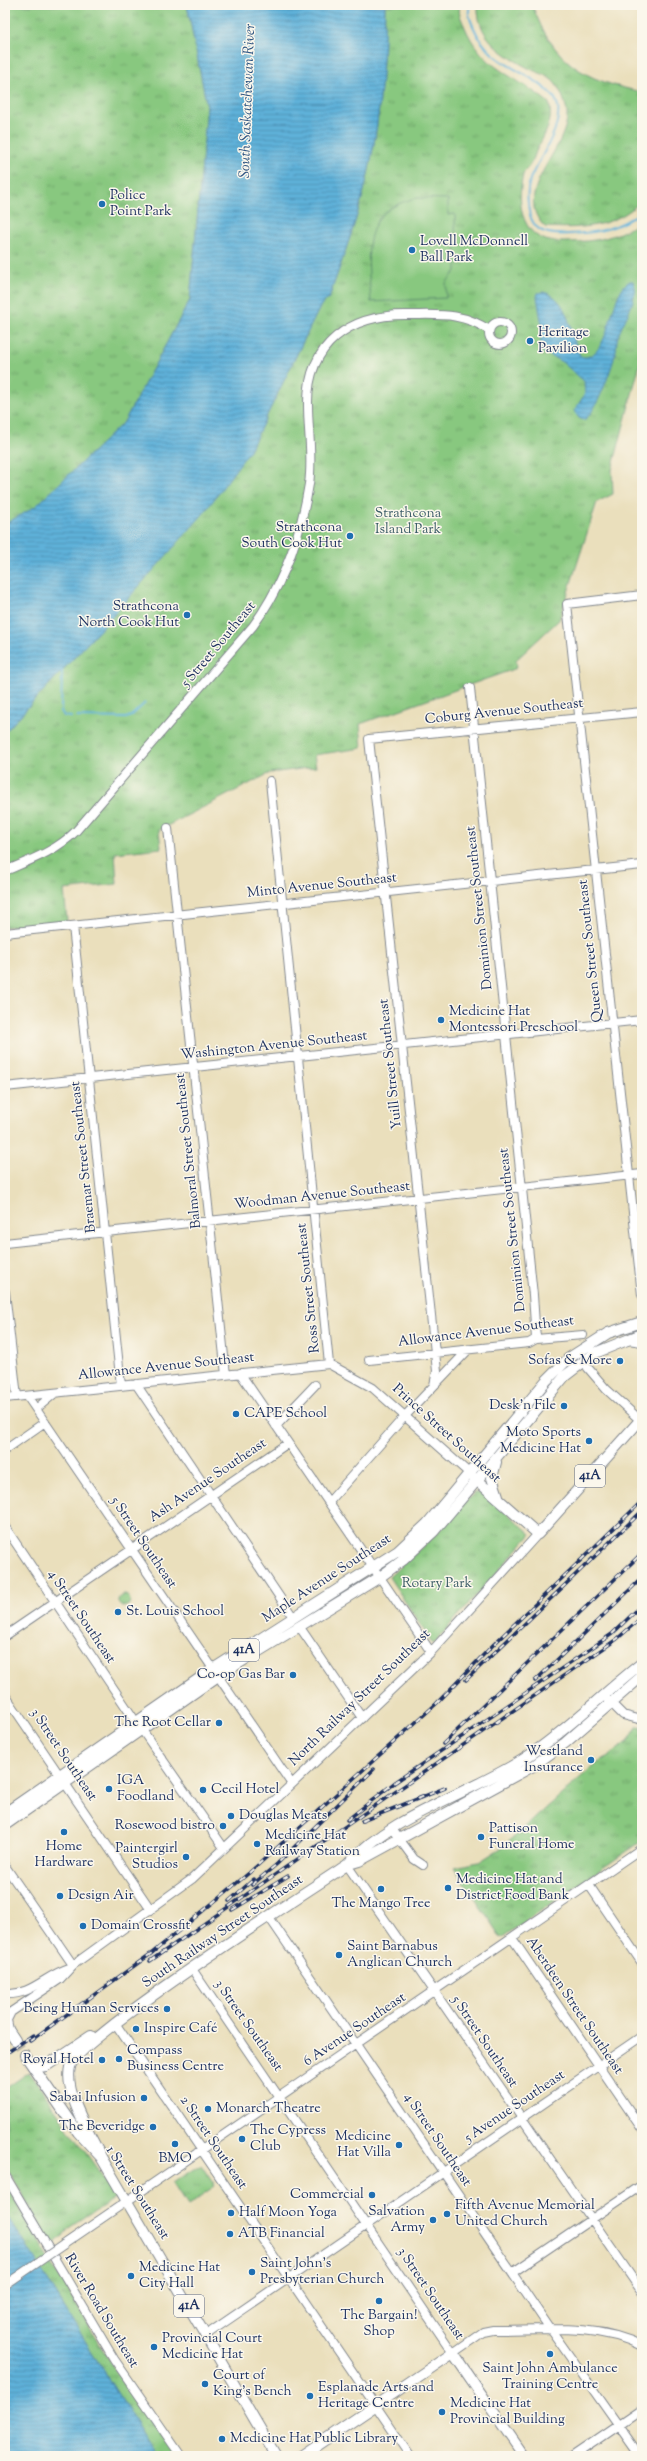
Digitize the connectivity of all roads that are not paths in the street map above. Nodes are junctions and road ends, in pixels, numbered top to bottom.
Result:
1 (489, 330) dead end
2 (642, 594) edge
3 (470, 688) dead end
4 (642, 712) edge
5 (580, 718) junction
6 (474, 729) junction
7 (369, 739) joint
8 (270, 780) dead end
9 (168, 828) dead end
10 (642, 865) edge
11 (596, 870) junction
12 (5, 871) edge
13 (490, 881) junction
14 (386, 892) junction
15 (282, 903) junction
16 (177, 915) junction
17 (73, 926) junction
18 (5, 933) edge
19 (642, 1020) edge
20 (612, 1023) junction
21 (506, 1034) junction
22 (402, 1045) junction
23 (298, 1056) junction
24 (193, 1068) junction
25 (89, 1078) junction
26 (5, 1087) edge
27 (642, 1174) edge
28 (628, 1176) junction
29 (522, 1187) junction
30 (419, 1198) junction
31 (314, 1210) junction
32 (210, 1221) junction
33 (105, 1232) junction
34 (5, 1243) edge
35 (5, 1292) edge
36 (642, 1295) edge
37 (642, 1322) edge
38 (642, 1334) edge
39 (583, 1335) dead end
40 (536, 1340) junction
41 (621, 1341) junction
42 (642, 1342) edge
43 (470, 1349) junction
44 (434, 1354) junction
45 (369, 1360) dead end
46 (329, 1364) junction
47 (588, 1368) dead end
48 (240, 1373) junction
49 (226, 1375) junction
50 (136, 1384) junction
51 (315, 1385) dead end
52 (434, 1385) junction
53 (121, 1386) junction
54 (55, 1393) junction
55 (27, 1396) junction
56 (17, 1397) junction
57 (5, 1398) edge
58 (36, 1409) junction
59 (404, 1417) junction
60 (641, 1419) edge
61 (45, 1422) junction
62 (276, 1426) junction
63 (288, 1443) junction
64 (5, 1450) edge
65 (503, 1450) junction
66 (469, 1473) junction
67 (478, 1481) junction
68 (211, 1495) junction
69 (501, 1501) junction
70 (329, 1502) junction
71 (5, 1527) edge
72 (538, 1534) junction
73 (132, 1549) junction
74 (374, 1568) junction
75 (380, 1577) junction
76 (55, 1602) junction
77 (293, 1616) junction
78 (299, 1626) junction
79 (5, 1636) edge
80 (431, 1652) junction
81 (642, 1663) edge
82 (216, 1673) junction
83 (642, 1676) edge
84 (5, 1695) edge
85 (607, 1699) junction
86 (362, 1718) junction
87 (642, 1720) edge
88 (139, 1726) junction
89 (62, 1779) junction
90 (291, 1783) junction
91 (7, 1810) edge
92 (5, 1825) edge
93 (392, 1829) junction
94 (398, 1838) junction
95 (224, 1848) junction
96 (642, 1848) edge
97 (347, 1864) junction
98 (423, 1865) dead end
99 (5, 1866) edge
100 (589, 1885) junction
101 (151, 1910) junction
102 (269, 1917) junction
103 (512, 1938) junction
104 (642, 1963) edge
105 (71, 1967) junction
106 (192, 1969) junction
107 (434, 1992) junction
108 (5, 1994) edge
109 (115, 2023) junction
110 (7, 2028) edge
111 (642, 2036) edge
112 (15, 2040) tunnel mouth
113 (356, 2045) junction
114 (28, 2059) joint
115 (598, 2066) junction
116 (280, 2096) junction
117 (521, 2119) junction
118 (642, 2129) edge
119 (202, 2149) junction
120 (101, 2158) junction
121 (443, 2172) junction
122 (5, 2175) edge
123 (642, 2185) edge
124 (128, 2201) junction
125 (590, 2220) junction
126 (366, 2225) junction
127 (512, 2273) junction
128 (288, 2279) junction
129 (5, 2285) edge
130 (642, 2292) edge
131 (551, 2330) junction
132 (206, 2335) junction
133 (642, 2346) edge
134 (453, 2353) junction
135 (376, 2406) junction
136 (642, 2408) edge
137 (619, 2424) junction
138 (181, 2456) edge
139 (276, 2456) edge
140 (301, 2456) edge
141 (410, 2456) edge
142 (524, 2456) edge
143 (573, 2456) edge
144 (640, 2456) edge

1 - 12 street, 5 Street Southeast
2 - 5 street, Queen Street Southeast
3 - 6 street, Dominion Street Southeast
4 - 5 street, Coburg Avenue Southeast
5 - 6 street, Coburg Avenue Southeast
5 - 11 street, Queen Street Southeast
6 - 7 street, Coburg Avenue Southeast
6 - 13 street, Dominion Street Southeast
7 - 14 street, Yuill Street Southeast
8 - 15 street, Ross Street Southeast
9 - 16 street, Balmoral Street Southeast
10 - 11 street, Minto Avenue Southeast
11 - 13 street, Minto Avenue Southeast
11 - 20 street, Queen Street Southeast
13 - 14 street, Minto Avenue Southeast
13 - 21 street, Dominion Street Southeast
14 - 15 street, Minto Avenue Southeast
14 - 22 street, Yuill Street Southeast
15 - 16 street, Minto Avenue Southeast
15 - 23 street, Ross Street Southeast
16 - 17 street, Minto Avenue Southeast
16 - 24 street, Balmoral Street Southeast
17 - 18 street, Minto Avenue Southeast
17 - 25 street, Braemar Street Southeast
19 - 20 street, Washington Avenue Southeast
20 - 21 street, Washington Avenue Southeast
20 - 28 street, Queen Street Southeast
21 - 22 street, Washington Avenue Southeast
21 - 29 street, Dominion Street Southeast
22 - 23 street, Washington Avenue Southeast
22 - 30 street, Yuill Street Southeast
23 - 24 street, Washington Avenue Southeast
23 - 31 street, Ross Street Southeast
24 - 25 street, Washington Avenue Southeast
24 - 32 street, Balmoral Street Southeast
25 - 26 street, Washington Avenue Southeast
25 - 33 street, Braemar Street Southeast
27 - 28 street, Woodman Avenue Southeast
28 - 29 street, Woodman Avenue Southeast
28 - 36 street, Queen Street Southeast
29 - 30 street, Woodman Avenue Southeast
29 - 40 street, Dominion Street Southeast
30 - 31 street, Woodman Avenue Southeast
30 - 44 street, Yuill Street Southeast
31 - 32 street, Woodman Avenue Southeast
31 - 46 street, Ross Street Southeast
32 - 33 street, Woodman Avenue Southeast
32 - 49 street, Balmoral Street Southeast
33 - 34 street, Woodman Avenue Southeast
33 - 53 street, Braemar Street Southeast
35 - 56 street
37 - 66 main road, Maple Avenue Southeast
38 - 41 main road
39 - 40 street, Allowance Avenue Southeast
40 - 43 street, Allowance Avenue Southeast
41 - 42 street
41 - 65 main road, Maple Avenue Southeast
43 - 44 street, Allowance Avenue Southeast
43 - 52 street
44 - 45 street, Allowance Avenue Southeast
44 - 52 street, Yuill Street Southeast
46 - 48 street, Allowance Avenue Southeast
46 - 59 street, Prince Street Southeast
47 - 60 street
48 - 49 street, Allowance Avenue Southeast
48 - 62 street
49 - 50 street, Allowance Avenue Southeast
50 - 53 street, Allowance Avenue Southeast
50 - 68 street
51 - 62 street, Ash Avenue Southeast
52 - 59 street
53 - 54 street, Allowance Avenue Southeast
54 - 55 street, Allowance Avenue Southeast
54 - 58 street
55 - 56 street, Allowance Avenue Southeast
55 - 58 street, 5 Street Southeast
56 - 57 street, Allowance Avenue Southeast
58 - 61 street, 5 Street Southeast
59 - 66 street, Prince Street Southeast
59 - 70 street
60 - 72 main road, North Railway Street Southeast / 41A
61 - 64 street
61 - 73 street, 5 Street Southeast
62 - 63 street
63 - 68 street, Ash Avenue Southeast
63 - 70 street
65 - 67 main road, Maple Avenue Southeast
65 - 69 main road
66 - 67 main road, Prince Street Southeast
66 - 74 main road, Maple Avenue Southeast / 41A
67 - 69 main road, Prince Street Southeast
67 - 75 main road, Maple Avenue Southeast / 41A
68 - 73 street, Ash Avenue Southeast
68 - 77 street
69 - 72 main road, Prince Street Southeast
70 - 74 street
71 - 76 street, 4 Street Southeast
72 - 80 street, North Railway Street Southeast
73 - 76 street, Ash Avenue Southeast
73 - 82 street, 5 Street Southeast
74 - 75 street
74 - 77 main road, Maple Avenue Southeast / 41A
75 - 78 main road, Maple Avenue Southeast / 41A
75 - 80 street
76 - 79 street, Ash Avenue Southeast
76 - 88 street, 4 Street Southeast
77 - 82 main road, Maple Avenue Southeast / 41A
78 - 82 main road, Maple Avenue Southeast / 41A
78 - 86 street
80 - 86 street, North Railway Street Southeast
81 - 85 main road, South Railway Street Southeast
82 - 88 main road, Maple Avenue Southeast / 41A
82 - 90 street, 5 Street Southeast
83 - 85 main road, South Railway Street Southeast
84 - 89 street, 3 Street Southeast
85 - 87 street
85 - 93 main road, South Railway Street Southeast
85 - 94 main road, South Railway Street Southeast
86 - 90 street, North Railway Street Southeast
88 - 89 main road, Maple Avenue Southeast / 41A
88 - 95 street, 4 Street Southeast
89 - 91 main road, Maple Avenue Southeast / 41A
89 - 92 main road, Maple Avenue Southeast / 41A
89 - 101 street, 3 Street Southeast
90 - 95 street, North Railway Street Southeast
93 - 94 street
93 - 97 main road, South Railway Street Southeast
94 - 97 main road, South Railway Street Southeast
94 - 98 street
95 - 101 street, North Railway Street Southeast
96 - 100 street, 6 Avenue Southeast
97 - 102 main road, South Railway Street Southeast
97 - 107 street, 5 Street Southeast
99 - 105 street
100 - 103 street, 6 Avenue Southeast
100 - 104 street
101 - 105 street, North Railway Street Southeast
102 - 106 main road, South Railway Street Southeast
102 - 113 street, 4 Street Southeast
103 - 107 street, 6 Avenue Southeast
103 - 115 street, Aberdeen Street Southeast
105 - 108 street, North Railway Street Southeast
105 - 110 street, North Railway Street Southeast
106 - 109 main road, South Railway Street Southeast
106 - 116 street, 3 Street Southeast
107 - 113 street, 6 Avenue Southeast
107 - 117 street, 5 Street Southeast
109 - 114 main road, South Railway Street Southeast
109 - 119 street, 2 Street Southeast
109 - 120 main road, South Railway Street Southeast
110 - 112 main road
111 - 115 street, 5 Avenue Southeast
113 - 116 street, 6 Avenue Southeast
113 - 121 street, 4 Street Southeast
114 - 120 main road, 1 Street Southeast / 41A
115 - 117 street, 5 Avenue Southeast
115 - 118 street, Aberdeen Street Southeast
116 - 119 street, 6 Avenue Southeast
116 - 126 street, 3 Street Southeast
117 - 121 street, 5 Avenue Southeast
117 - 125 street, 5 Street Southeast
119 - 124 street, 6 Avenue Southeast
119 - 128 street, 2 Street Southeast
120 - 124 main road, 1 Street Southeast / 41A
121 - 126 street, 5 Avenue Southeast
121 - 127 street, 4 Street Southeast
122 - 138 street, River Road Southeast
123 - 125 street
124 - 129 street, 6 Avenue Southeast, bridge
124 - 132 main road, 1 Street Southeast / 41A
125 - 127 street
125 - 130 street, 5 Street Southeast
126 - 128 street, 5 Avenue Southeast
126 - 134 street, 3 Street Southeast
127 - 131 street, 4 Street Southeast
128 - 132 street, 5 Avenue Southeast
128 - 135 street, 2 Street Southeast
131 - 133 street
131 - 134 street
131 - 137 street, 4 Street Southeast
132 - 139 main road, 1 Street Southeast / 41A
134 - 135 main road
134 - 142 main road, 3 Street Southeast
135 - 140 main road
135 - 141 street, 2 Street Southeast
136 - 137 street
137 - 143 street
137 - 144 street, 4 Street Southeast

